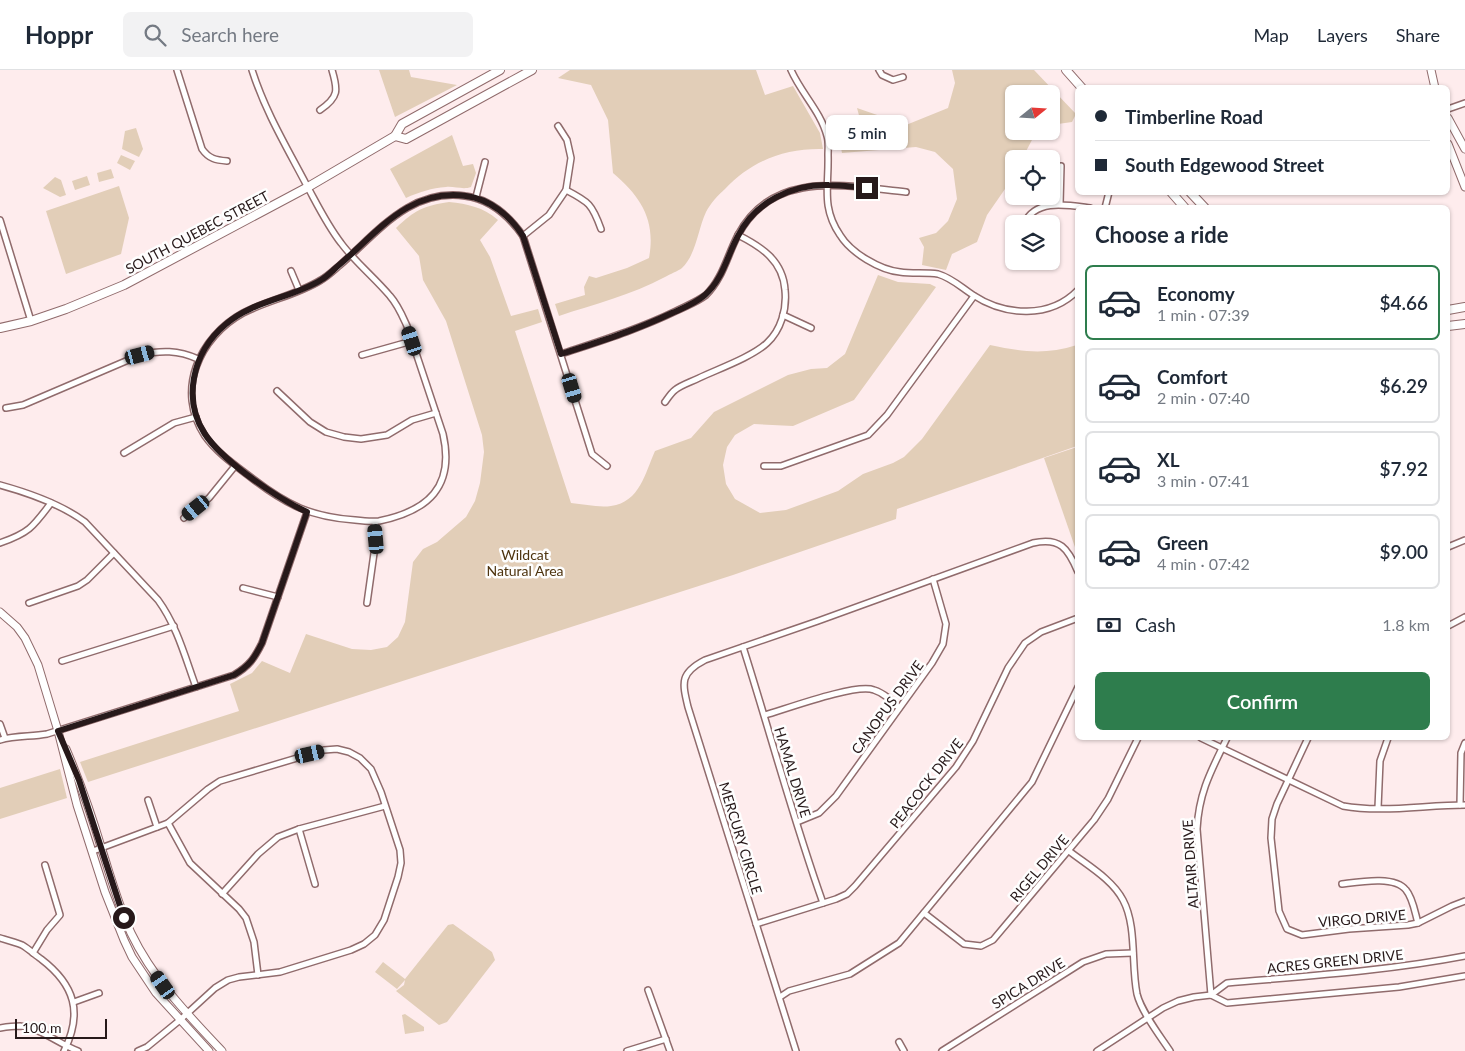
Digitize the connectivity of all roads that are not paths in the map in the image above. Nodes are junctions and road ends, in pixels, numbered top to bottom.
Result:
1 (177, 70) edge
2 (252, 70) edge
3 (332, 70) edge
4 (500, 70) edge
5 (532, 70) edge
6 (791, 70) edge
7 (879, 70) edge
8 (1066, 70) edge
9 (1431, 70) edge
10 (903, 77) dead end
11 (1079, 85) edge
12 (1434, 85) edge
13 (1465, 103) edge
14 (1450, 107) edge
15 (320, 110) dead end
16 (1450, 122) edge
17 (558, 126) dead end
18 (396, 136) junction
19 (1450, 149) edge
20 (1465, 149) edge
21 (227, 161) dead end
22 (485, 162) dead end
23 (1061, 166) dead end
24 (827, 184) junction
25 (308, 187) junction
26 (1465, 187) edge
27 (566, 190) junction
28 (906, 192) dead end
29 (1174, 195) edge
30 (1193, 195) edge
31 (476, 197) junction
32 (1060, 204) joint
33 (1053, 205) edge
34 (1182, 205) edge
35 (1202, 205) edge
36 (1075, 206) edge
37 (1029, 215) edge
38 (0, 220) edge
39 (601, 228) dead end
40 (738, 235) junction
41 (523, 236) junction
42 (350, 256) junction
43 (291, 271) dead end
44 (299, 290) junction
45 (1075, 292) edge
46 (974, 296) junction
47 (1465, 307) edge
48 (1450, 310) edge
49 (783, 314) junction
50 (31, 321) junction
51 (1465, 324) edge
52 (1450, 326) edge
53 (0, 328) edge
54 (811, 328) dead end
55 (412, 341) junction
56 (561, 354) junction
57 (362, 355) dead end
58 (198, 359) junction
59 (277, 391) dead end
60 (665, 402) dead end
61 (6, 408) dead end
62 (436, 413) junction
63 (196, 417) junction
64 (124, 453) dead end
65 (235, 466) junction
66 (607, 466) dead end
67 (764, 466) dead end
68 (0, 485) edge
69 (51, 503) junction
70 (307, 512) junction
71 (184, 518) dead end
72 (375, 522) junction
73 (1465, 540) edge
74 (0, 543) edge
75 (1450, 546) edge
76 (114, 553) junction
77 (1075, 566) edge
78 (933, 579) junction
79 (243, 588) dead end
80 (278, 597) junction
81 (29, 603) dead end
82 (366, 604) dead end
83 (0, 612) edge
84 (1465, 617) edge
85 (1075, 619) edge
86 (1450, 625) edge
87 (174, 626) junction
88 (742, 647) junction
89 (62, 661) dead end
90 (196, 687) junction
91 (1075, 693) edge
92 (899, 708) junction
93 (765, 715) junction
94 (0, 724) edge
95 (58, 731) junction
96 (2, 739) edge
97 (1137, 740) edge
98 (1205, 740) edge
99 (1226, 740) edge
100 (1307, 740) edge
101 (1387, 740) edge
102 (1465, 743) edge
103 (1222, 748) junction
104 (1288, 780) junction
105 (148, 800) dead end
106 (1463, 804) edge
107 (385, 806) junction
108 (1378, 808) junction
109 (797, 822) junction
110 (168, 823) junction
111 (157, 827) junction
112 (300, 829) junction
113 (102, 848) junction
114 (93, 851) junction
115 (1069, 851) junction
116 (45, 865) dead end
117 (315, 884) dead end
118 (1342, 884) dead end
119 (222, 894) junction
120 (1465, 901) edge
121 (823, 903) junction
122 (924, 913) junction
123 (1418, 923) junction
124 (756, 924) junction
125 (0, 938) edge
126 (33, 953) junction
127 (1133, 953) junction
128 (1465, 956) edge
129 (258, 975) junction
130 (1465, 976) edge
131 (648, 990) dead end
132 (99, 993) dead end
133 (1211, 995) junction
134 (780, 997) junction
135 (74, 1002) junction
136 (186, 1014) junction
137 (1149, 1018) junction
138 (180, 1020) junction
139 (0, 1028) edge
140 (666, 1039) junction
141 (899, 1042) dead end
142 (65, 1049) edge
143 (78, 1051) edge
144 (138, 1051) edge
145 (210, 1051) edge
146 (222, 1051) edge
147 (627, 1051) edge
148 (670, 1051) edge
149 (796, 1051) edge
150 (904, 1051) edge
151 (942, 1051) edge
152 (1097, 1051) edge
153 (1170, 1051) edge

1 - 21 street
2 - 25 street
3 - 15 street
4 - 18 main road, SOUTH QUEBEC STREET
5 - 18 main road, SOUTH QUEBEC STREET
6 - 24 street
7 - 10 street
8 - 11 main road
9 - 12 street
13 - 14 street
16 - 20 street
17 - 27 street
18 - 25 main road, SOUTH QUEBEC STREET
19 - 26 street
22 - 31 street
23 - 32 street
24 - 28 street
24 - 40 street
24 - 46 street
25 - 42 street
25 - 50 main road, SOUTH QUEBEC STREET
27 - 39 street
27 - 41 street
29 - 34 main road
30 - 35 main road
31 - 41 street
31 - 42 street
32 - 36 street
33 - 37 street
38 - 50 street
40 - 49 street
40 - 56 street
41 - 56 street
42 - 44 street
42 - 55 street
43 - 44 street
44 - 58 street
45 - 46 street
46 - 67 street
47 - 48 main road
49 - 54 street
49 - 60 street
50 - 53 main road, SOUTH QUEBEC STREET
51 - 52 main road
55 - 57 street
55 - 62 street
56 - 66 street
58 - 61 street
58 - 63 street
59 - 62 street
62 - 72 street
63 - 64 street
63 - 65 street
65 - 70 street
65 - 71 street
68 - 69 street
69 - 74 street
69 - 76 street
70 - 72 street
70 - 80 street
72 - 82 street
73 - 75 street
76 - 81 street
76 - 87 street
77 - 78 street, MERCURY CIRCLE
78 - 88 street, MERCURY CIRCLE
78 - 92 street, CANOPUS DRIVE
79 - 80 street
80 - 90 street
83 - 95 street
84 - 86 street
85 - 121 street, PEACOCK DRIVE
87 - 89 street
87 - 90 street
88 - 93 street, HAMAL DRIVE
88 - 124 street, MERCURY CIRCLE
90 - 95 street
91 - 122 street
92 - 93 street
92 - 109 street, CANOPUS DRIVE
93 - 109 street, HAMAL DRIVE
94 - 96 street
95 - 96 street
95 - 113 street
95 - 114 street
97 - 115 street, RIGEL DRIVE
98 - 103 street
99 - 103 street, ALTAIR DRIVE
100 - 104 street
101 - 108 street
102 - 106 street
103 - 104 street
103 - 133 street, ALTAIR DRIVE
104 - 108 street
104 - 123 street, VIRGO DRIVE
105 - 111 street
106 - 108 street
107 - 110 street
107 - 112 street
107 - 129 street
109 - 121 street, HAMAL DRIVE
110 - 111 street
110 - 119 street
111 - 113 street
112 - 117 street
112 - 119 street
113 - 114 street
113 - 136 street
114 - 138 street
115 - 122 street, RIGEL DRIVE
115 - 127 street
116 - 126 street
118 - 123 street
119 - 129 street
120 - 123 street, VIRGO DRIVE
121 - 124 street, PEACOCK DRIVE
122 - 134 street
124 - 134 street, MERCURY CIRCLE
125 - 126 street
126 - 135 street
127 - 137 street
127 - 151 street, SPICA DRIVE
128 - 133 street, ACRES GREEN DRIVE
129 - 136 street
130 - 133 street, ACRES GREEN DRIVE
131 - 140 street
132 - 135 street
133 - 137 street, ACRES GREEN DRIVE
134 - 149 street, MERCURY CIRCLE
135 - 142 street
136 - 138 street
136 - 146 street
137 - 152 street, ACRES GREEN DRIVE
137 - 153 street
138 - 144 street
138 - 145 street
139 - 142 street
140 - 147 street
140 - 148 street
141 - 150 street
142 - 143 street

